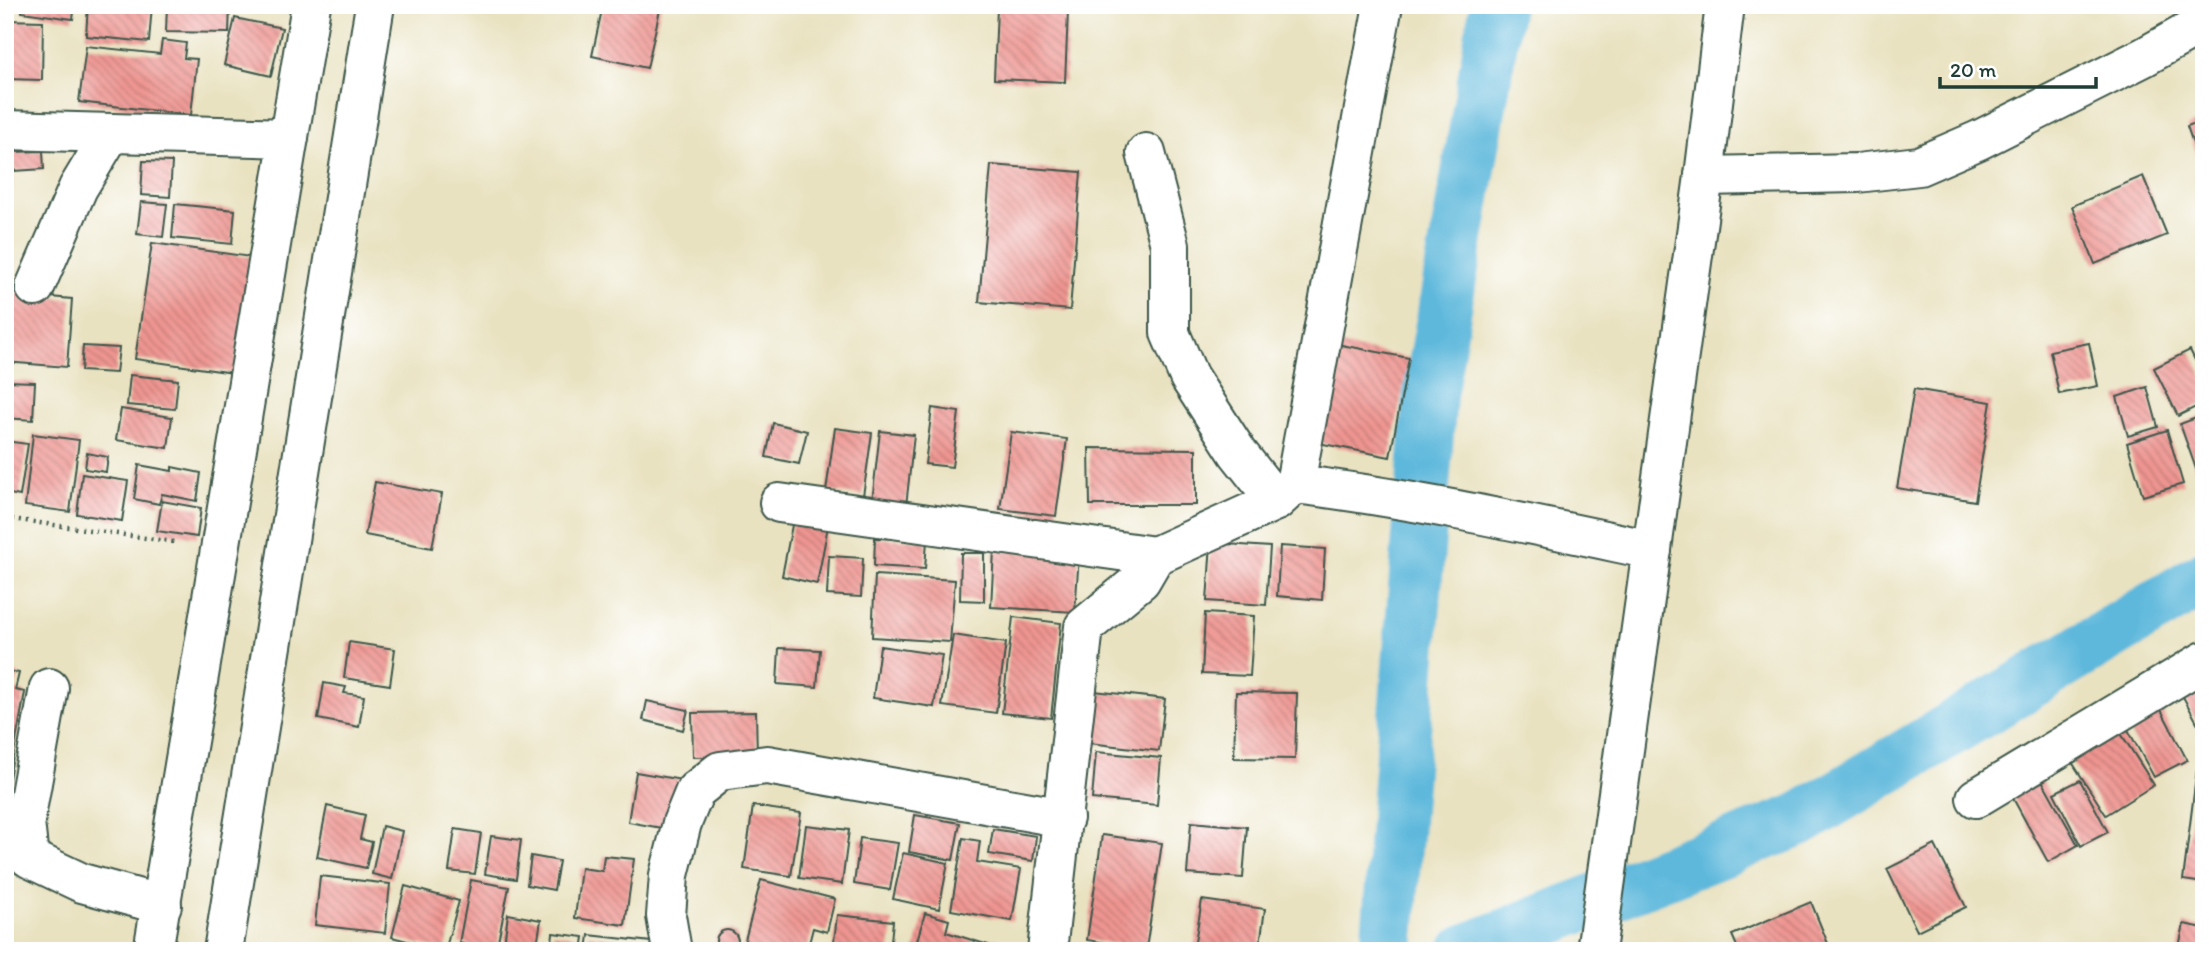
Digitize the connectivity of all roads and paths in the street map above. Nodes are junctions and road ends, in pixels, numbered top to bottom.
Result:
1 (311, 5) edge
2 (375, 5) edge
3 (1383, 5) edge
4 (1725, 5) edge
5 (2204, 23) edge
6 (5, 130) edge
7 (111, 133) junction
8 (289, 138) junction
9 (1146, 153) dead end
10 (1704, 176) junction
11 (35, 287) dead end
12 (1285, 492) junction
13 (779, 503) dead end
14 (5, 518) edge
15 (220, 548) junction
16 (1652, 550) junction
17 (1155, 556) junction
18 (2204, 661) edge
19 (49, 688) dead end
20 (1976, 798) dead end
21 (1064, 818) junction
22 (162, 905) junction
23 (153, 951) edge
24 (223, 951) edge
25 (672, 951) edge
26 (1047, 951) edge
27 (1597, 951) edge

1 - 8 street
2 - 24 street
3 - 12 street
4 - 10 street
5 - 10 street
6 - 7 street
7 - 8 street
7 - 11 street
8 - 15 street
9 - 12 street
10 - 16 street
12 - 16 street
12 - 17 street
13 - 17 street
14 - 15 path
15 - 22 street
16 - 27 street
17 - 21 street
18 - 20 street
19 - 22 street
21 - 25 street
21 - 26 street
22 - 23 street

